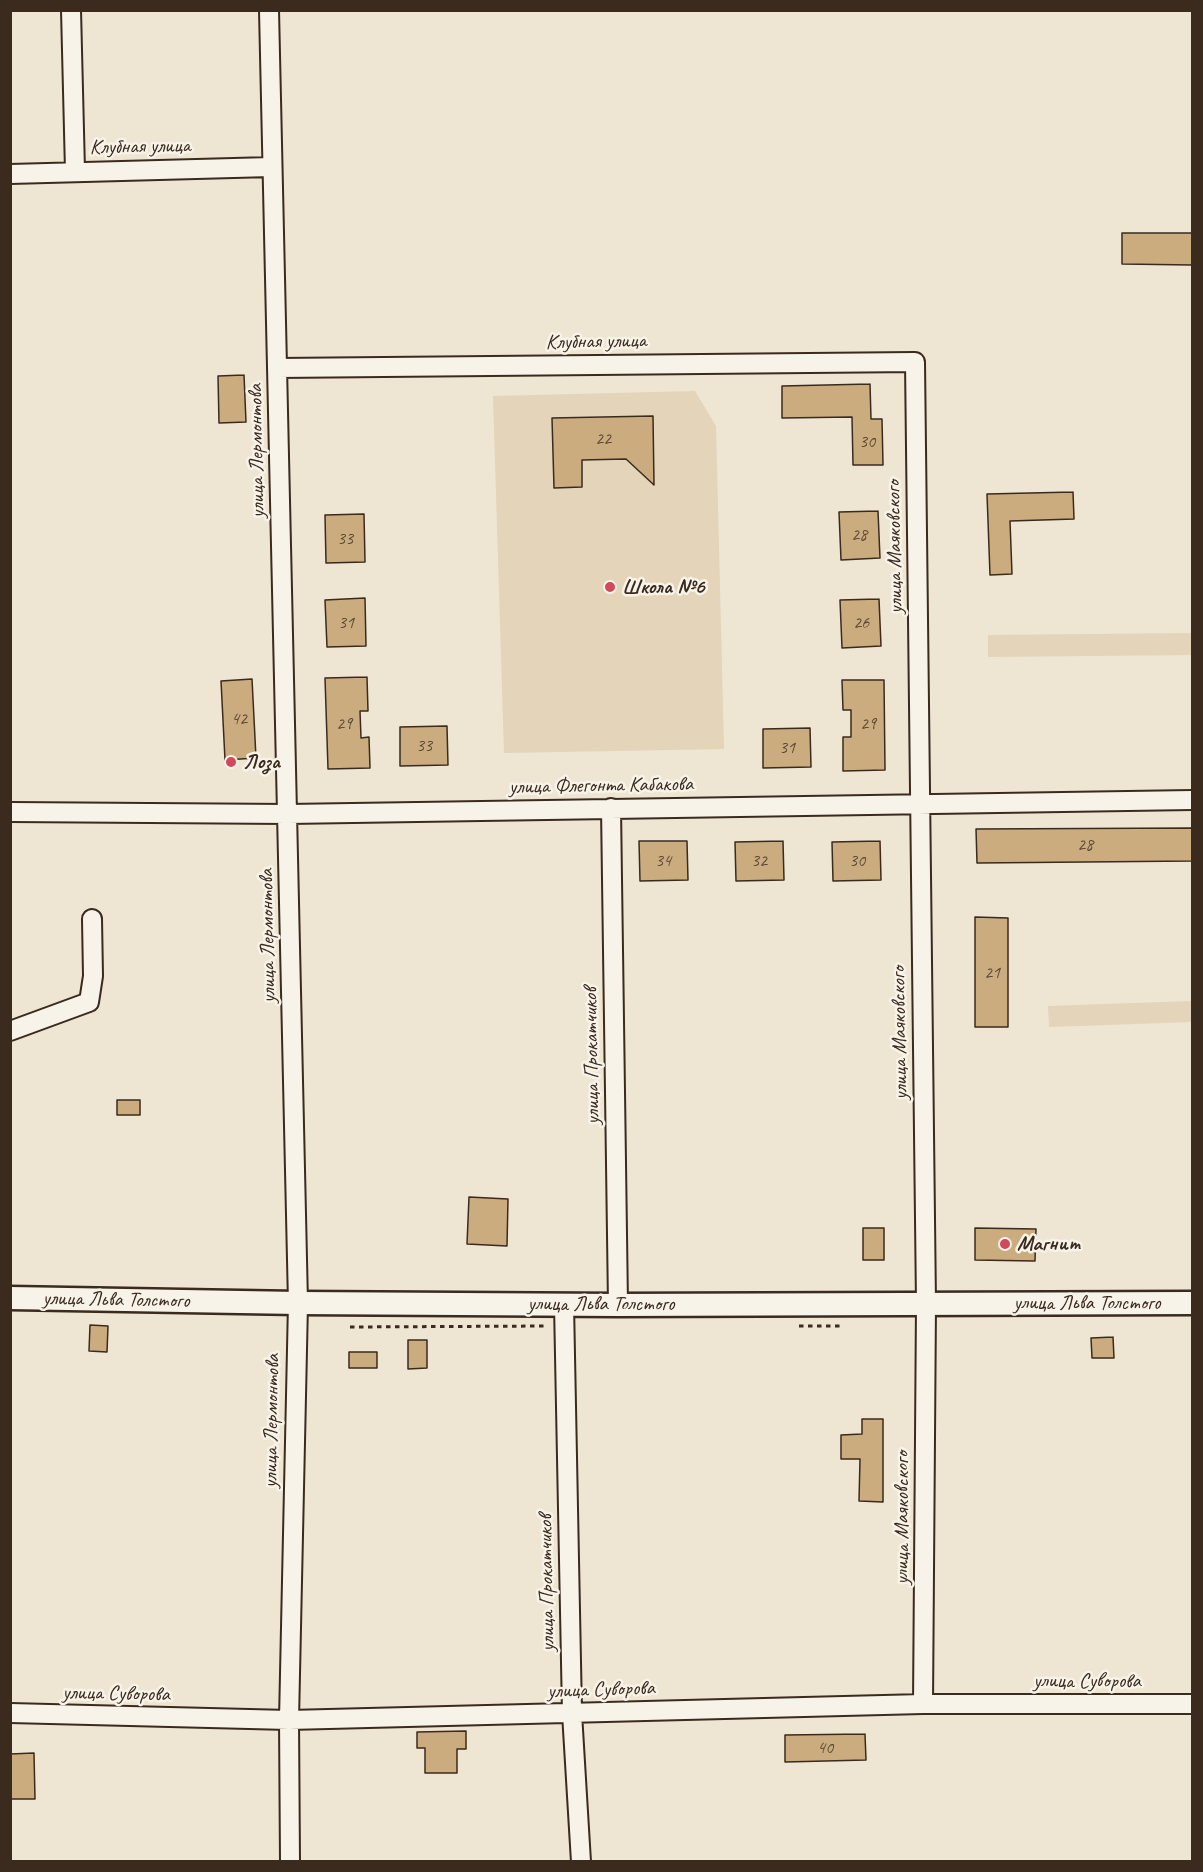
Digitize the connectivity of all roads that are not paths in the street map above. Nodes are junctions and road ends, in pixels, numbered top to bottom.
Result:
1 (71, 10) edge
2 (269, 10) edge
3 (272, 167) junction
4 (75, 171) junction
5 (10, 174) edge
6 (915, 362) joint
7 (278, 368) junction
8 (1192, 800) edge
9 (920, 803) junction
10 (611, 808) junction
11 (10, 812) edge
12 (288, 814) junction
13 (92, 919) dead end
14 (10, 1031) edge
15 (10, 1298) edge
16 (298, 1303) junction
17 (1192, 1303) edge
18 (564, 1304) junction
19 (926, 1304) junction
20 (618, 1305) junction
21 (923, 1704) junction
22 (1192, 1704) edge
23 (10, 1713) edge
24 (572, 1713) junction
25 (288, 1720) junction
26 (290, 1862) edge
27 (581, 1862) edge

1 - 4 street
2 - 3 street, улица Лермонтова
3 - 4 street, Клубная улица
3 - 7 street, улица Лермонтова
4 - 5 street, Клубная улица
6 - 7 street, Клубная улица
6 - 9 street, улица Маяковского
7 - 12 street, улица Лермонтова
8 - 9 street, улица Флегонта Кабакова
9 - 10 street, улица Флегонта Кабакова
9 - 19 street, улица Маяковского
10 - 12 street, улица Флегонта Кабакова
10 - 20 street, улица Прокатчиков
11 - 12 street, улица Флегонта Кабакова
12 - 16 street, улица Лермонтова
13 - 14 street
15 - 16 main road, улица Льва Толстого
16 - 18 main road, улица Льва Толстого
16 - 25 street, улица Лермонтова
17 - 19 main road, улица Льва Толстого
18 - 20 main road, улица Льва Толстого
18 - 24 street, улица Прокатчиков
19 - 20 main road, улица Льва Толстого
19 - 21 street, улица Маяковского
21 - 22 street, улица Суворова
21 - 24 street, улица Суворова
23 - 25 street, улица Суворова
24 - 25 street, улица Суворова
24 - 27 street, улица Прокатчиков
25 - 26 street, улица Лермонтова

